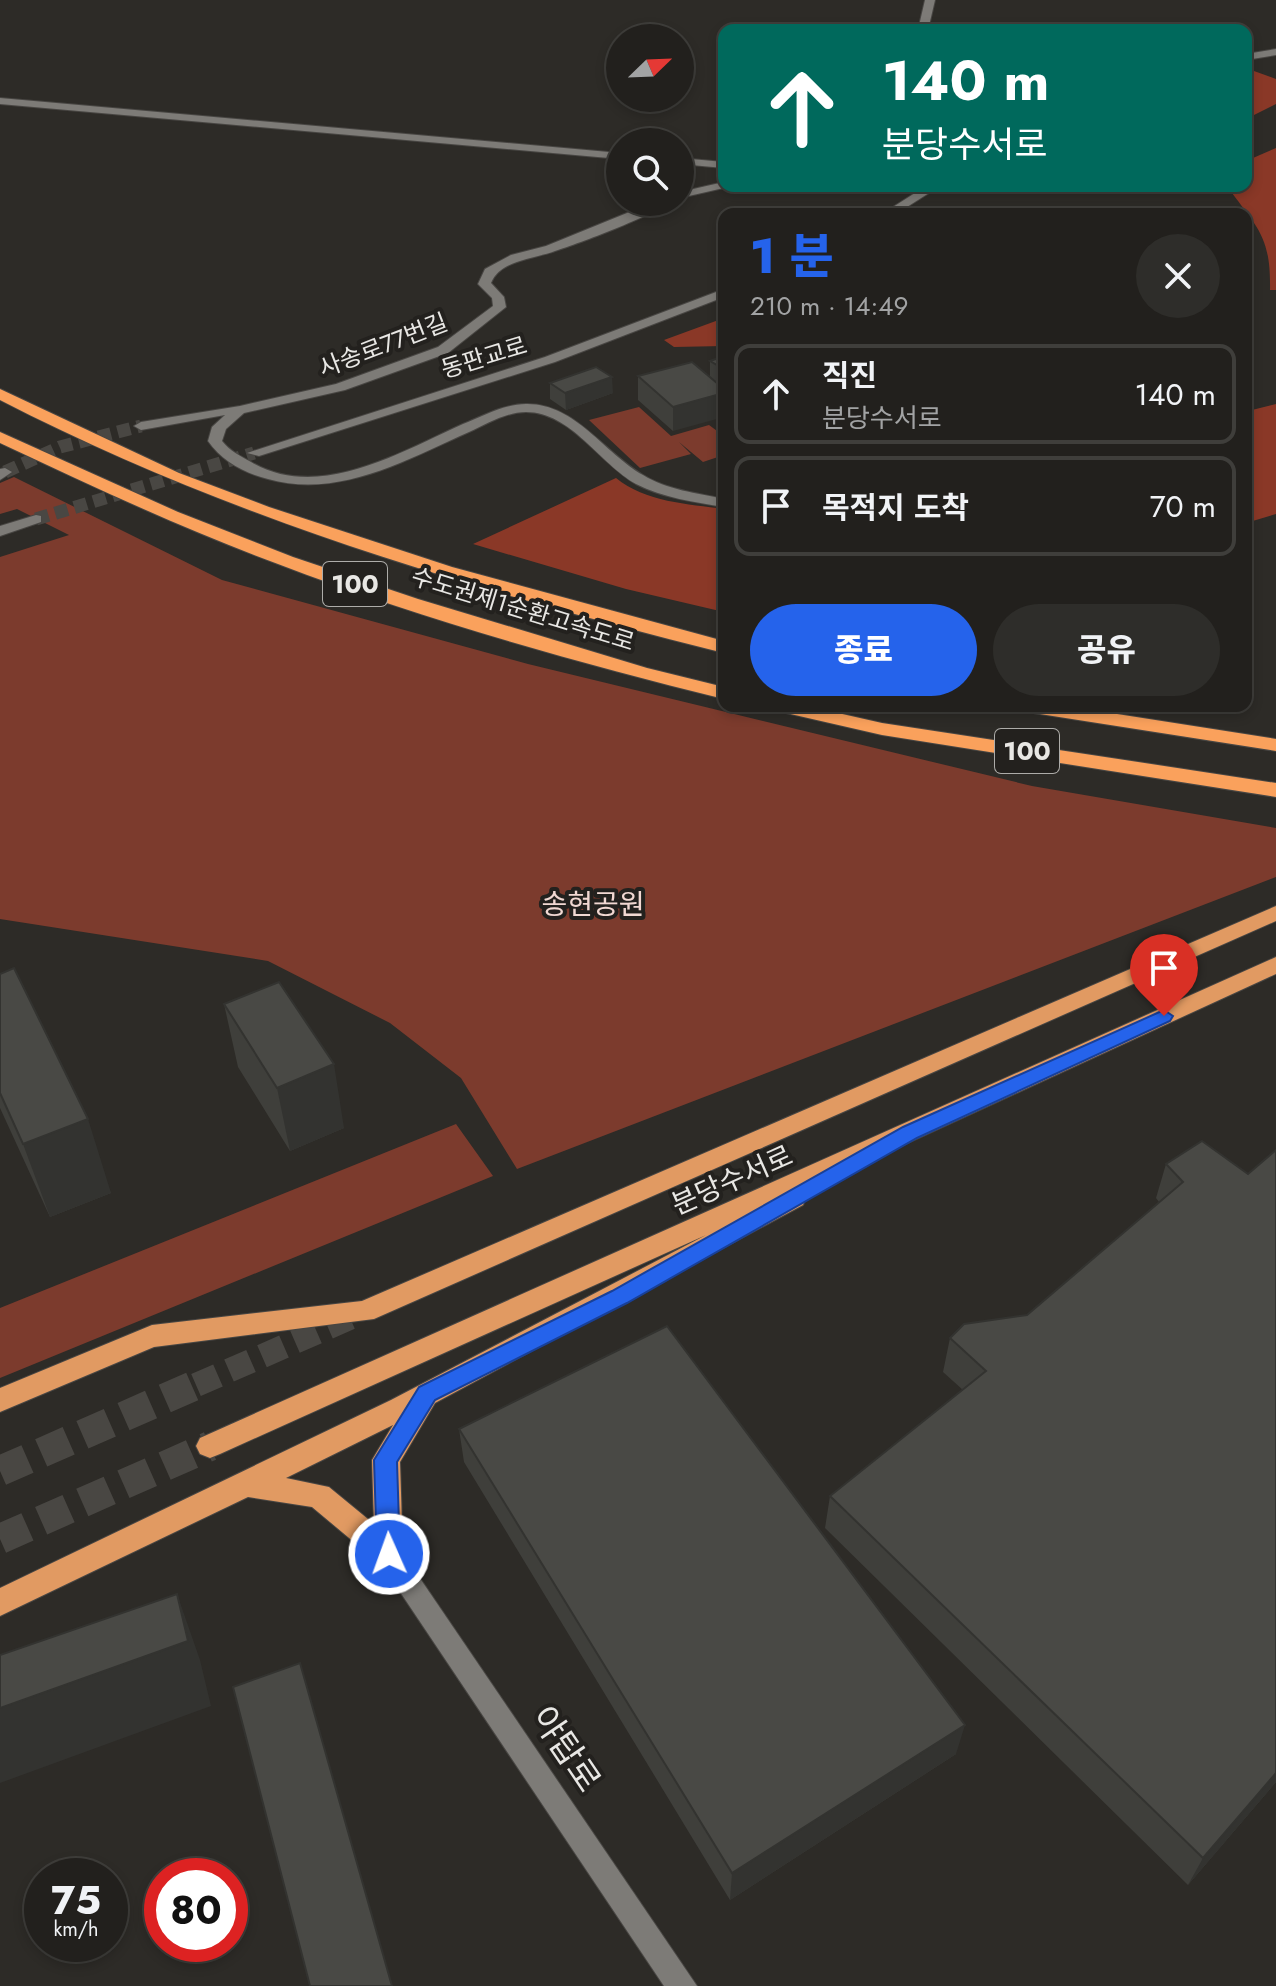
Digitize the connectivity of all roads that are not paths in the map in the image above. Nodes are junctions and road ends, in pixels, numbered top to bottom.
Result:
1 (930, 0) edge
2 (924, 24) edge
3 (1276, 52) edge
4 (1252, 56) edge
5 (0, 101) edge
6 (606, 155) edge
7 (694, 162) edge
8 (718, 164) edge
9 (718, 186) edge
10 (694, 192) edge
11 (924, 192) edge
12 (898, 208) edge
13 (630, 216) edge
14 (718, 296) edge
15 (0, 394) edge
16 (244, 407) junction
17 (141, 426) tunnel mouth
18 (0, 437) edge
19 (254, 453) tunnel mouth
20 (718, 502) edge
21 (36, 519) tunnel mouth
22 (0, 531) edge
23 (718, 645) edge
24 (718, 692) edge
25 (807, 712) edge
26 (1065, 712) edge
27 (1276, 745) edge
28 (1276, 790) edge
29 (1276, 913) edge
30 (1276, 965) edge
31 (910, 1133) junction
32 (427, 1394) junction
33 (0, 1400) edge
34 (210, 1446) tunnel mouth
35 (249, 1485) junction
36 (389, 1554) junction
37 (0, 1602) edge
38 (682, 1986) edge

1 - 2 street
3 - 4 street
5 - 6 street
7 - 8 street
9 - 10 street
11 - 12 street
13 - 16 street, 사송로77번길
14 - 19 street, 동판교로
15 - 23 highway, 수도권제1순환고속도로 / 100
16 - 17 street
16 - 20 street
18 - 24 highway, 수도권제1순환고속도로 / 100
21 - 22 street
25 - 28 highway, 100
26 - 27 highway, 100
29 - 33 highway, 분당수서로
30 - 31 highway, 분당수서로
31 - 32 highway
31 - 34 highway, 분당수서로
32 - 35 highway
32 - 36 highway
35 - 36 highway
35 - 37 highway
36 - 38 street, 야탑로

